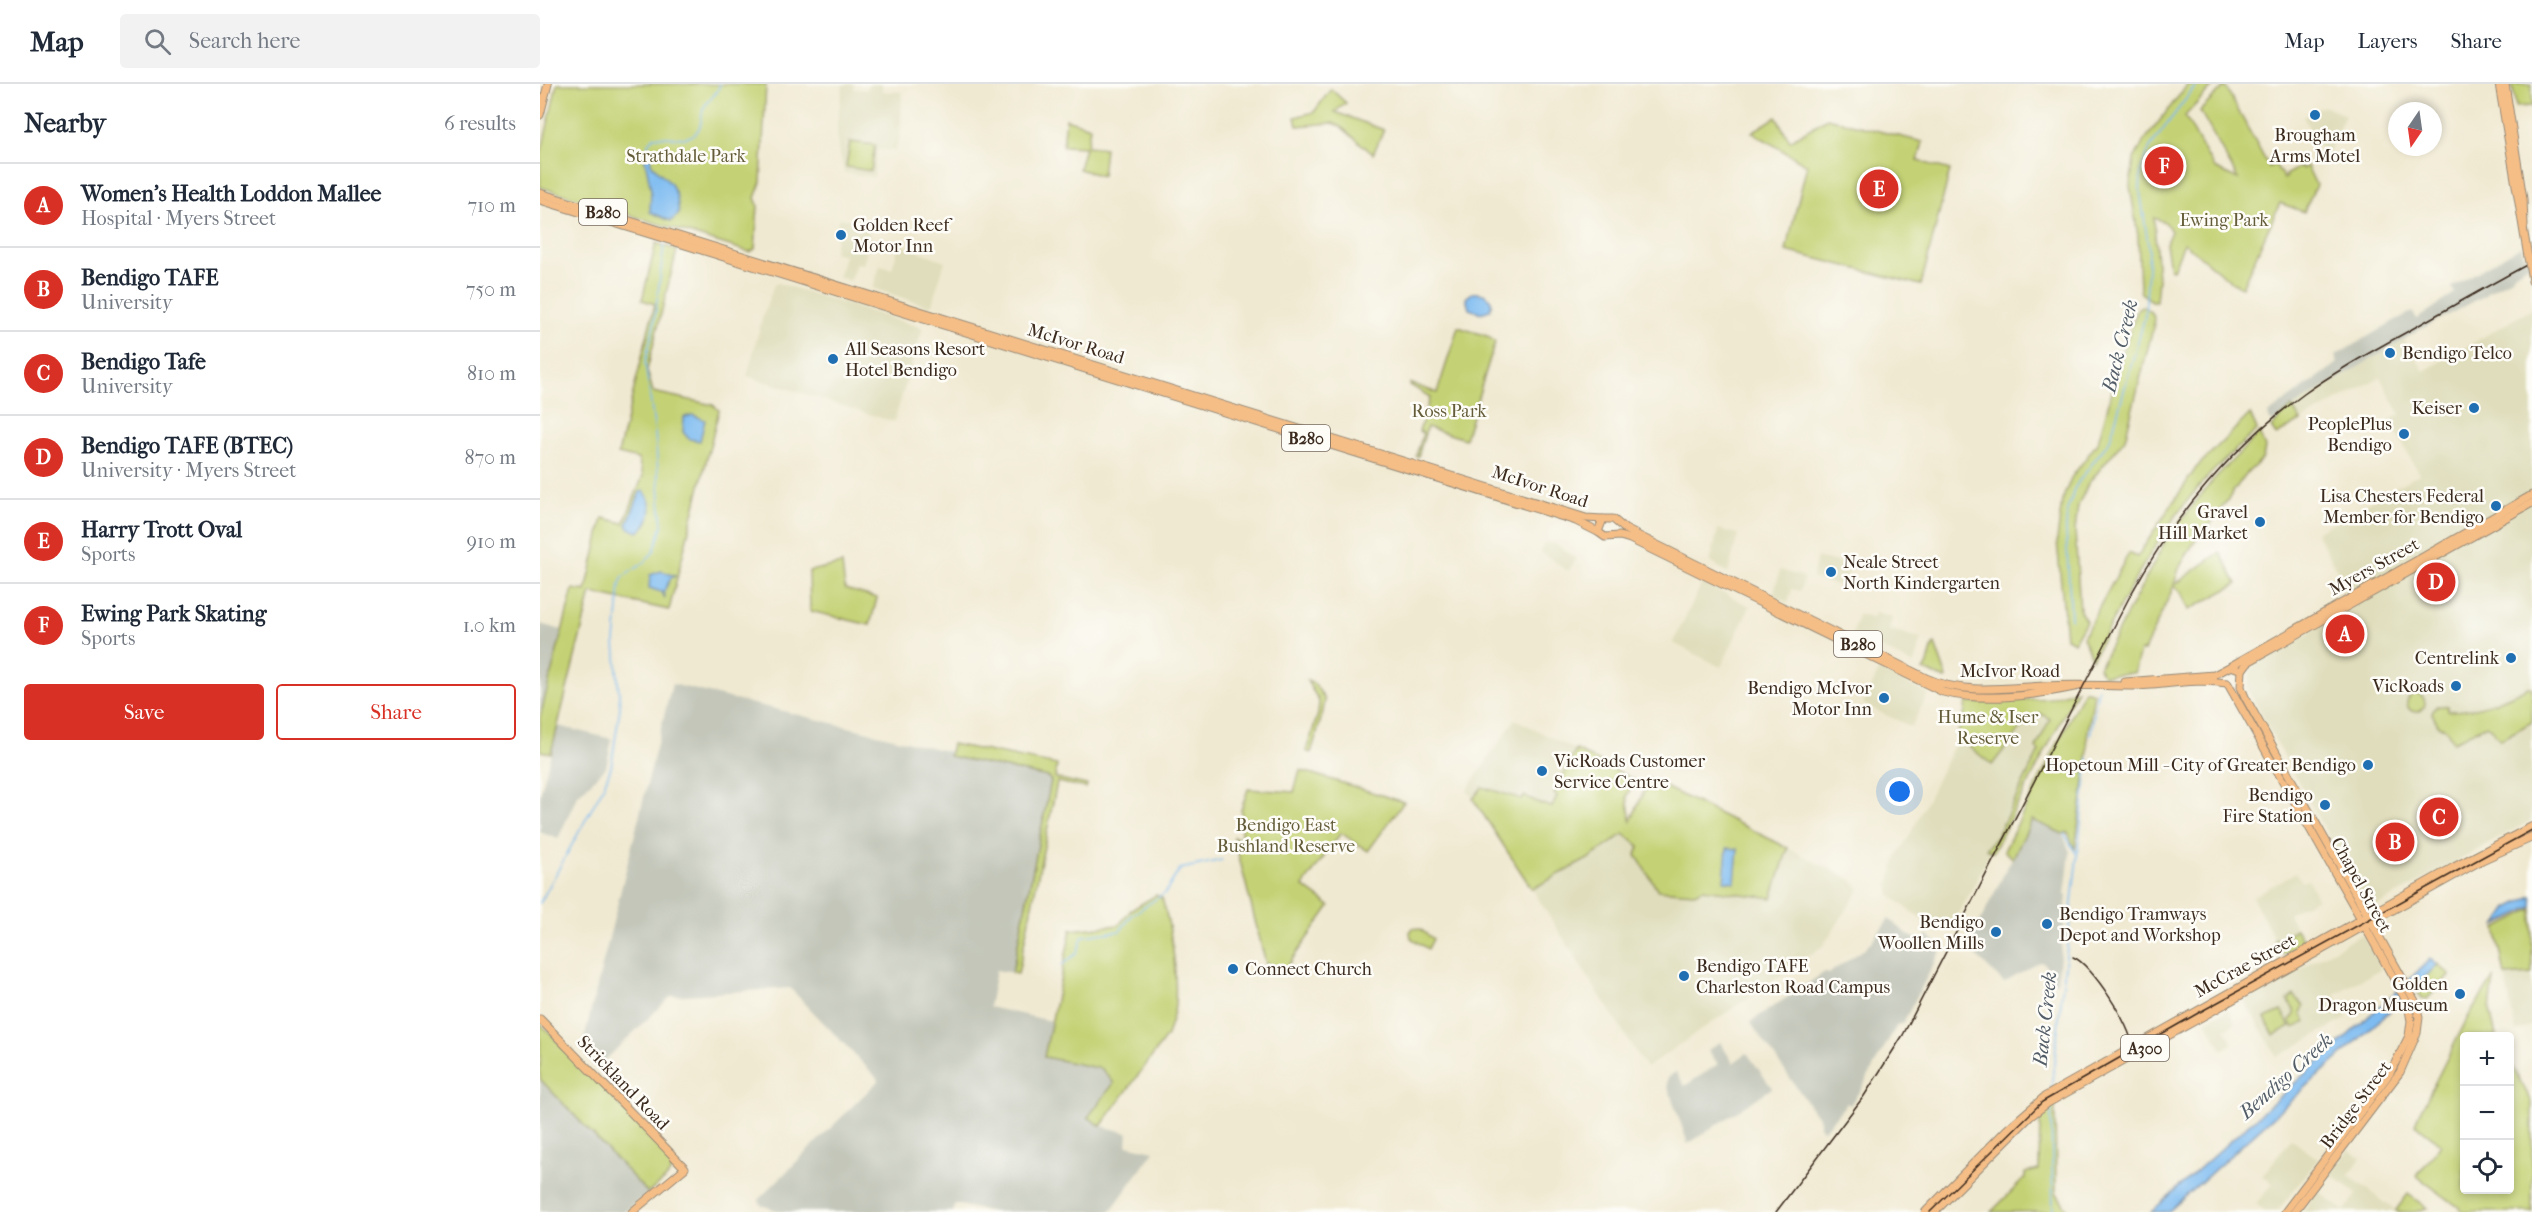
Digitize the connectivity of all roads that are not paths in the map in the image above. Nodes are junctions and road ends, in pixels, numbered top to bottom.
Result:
1 (548, 84) edge
2 (2499, 84) edge
3 (2505, 84) edge
4 (540, 115) edge
5 (2515, 168) junction
6 (540, 193) edge
7 (540, 201) edge
8 (667, 236) junction
9 (762, 265) junction
10 (2531, 276) edge
11 (2532, 495) edge
12 (2532, 504) edge
13 (2511, 511) junction
14 (1603, 519) junction
15 (1619, 525) junction
16 (1598, 532) junction
17 (1613, 536) junction
18 (2360, 595) junction
19 (1814, 623) junction
20 (1830, 638) junction
21 (1887, 659) junction
22 (2228, 668) junction
23 (2242, 670) junction
24 (1904, 674) junction
25 (2242, 681) junction
26 (2227, 683) junction
27 (2098, 685) junction
28 (1958, 691) junction
29 (2288, 782) junction
30 (2532, 827) edge
31 (2532, 837) edge
32 (2502, 846) junction
33 (2366, 920) junction
34 (2413, 1007) joint
35 (540, 1018) edge
36 (2009, 1132) junction
37 (2296, 1203) junction
38 (632, 1212) edge
39 (1926, 1212) edge
40 (1934, 1212) edge
41 (2285, 1212) edge
42 (2294, 1212) edge

1 - 4 main road
2 - 5 main road
3 - 5 main road
5 - 10 main road, bridge
6 - 8 main road, McIvor Road / B280
7 - 8 main road, McIvor Road / B280
8 - 9 main road, McIvor Road / B280
9 - 14 main road, McIvor Road / B280
9 - 16 main road, McIvor Road / B280
11 - 13 main road, Myers Street
12 - 13 main road, Myers Street
13 - 18 main road, Myers Street
14 - 15 main road, B280
14 - 16 main road
15 - 17 main road
15 - 19 main road, McIvor Road / B280
16 - 17 main road, B280
17 - 20 main road, McIvor Road / B280
18 - 22 main road, Myers Street
18 - 23 main road, Myers Street
19 - 20 main road
19 - 21 main road, McIvor Road / B280
20 - 24 main road, McIvor Road / B280
21 - 24 main road
21 - 28 main road, McIvor Road / B280
22 - 23 main road
22 - 26 main road
22 - 27 main road, McIvor Road / B280
23 - 25 main road
24 - 28 main road, McIvor Road / B280
25 - 26 main road, B280
25 - 29 main road, Chapel Street
26 - 27 main road, McIvor Road / B280
26 - 29 main road, Chapel Street
27 - 28 main road, McIvor Road / B280
29 - 33 main road, Chapel Street
30 - 32 highway, A300
31 - 32 highway, A300
32 - 33 highway, McCrae Street / A300
33 - 34 main road, Chapel Street
33 - 36 highway, McCrae Street / A300
34 - 37 main road, Bridge Street
35 - 38 main road, Strickland Road
36 - 39 highway, A300
36 - 40 highway, A300
37 - 41 main road, Bridge Street
37 - 42 main road, Bridge Street

